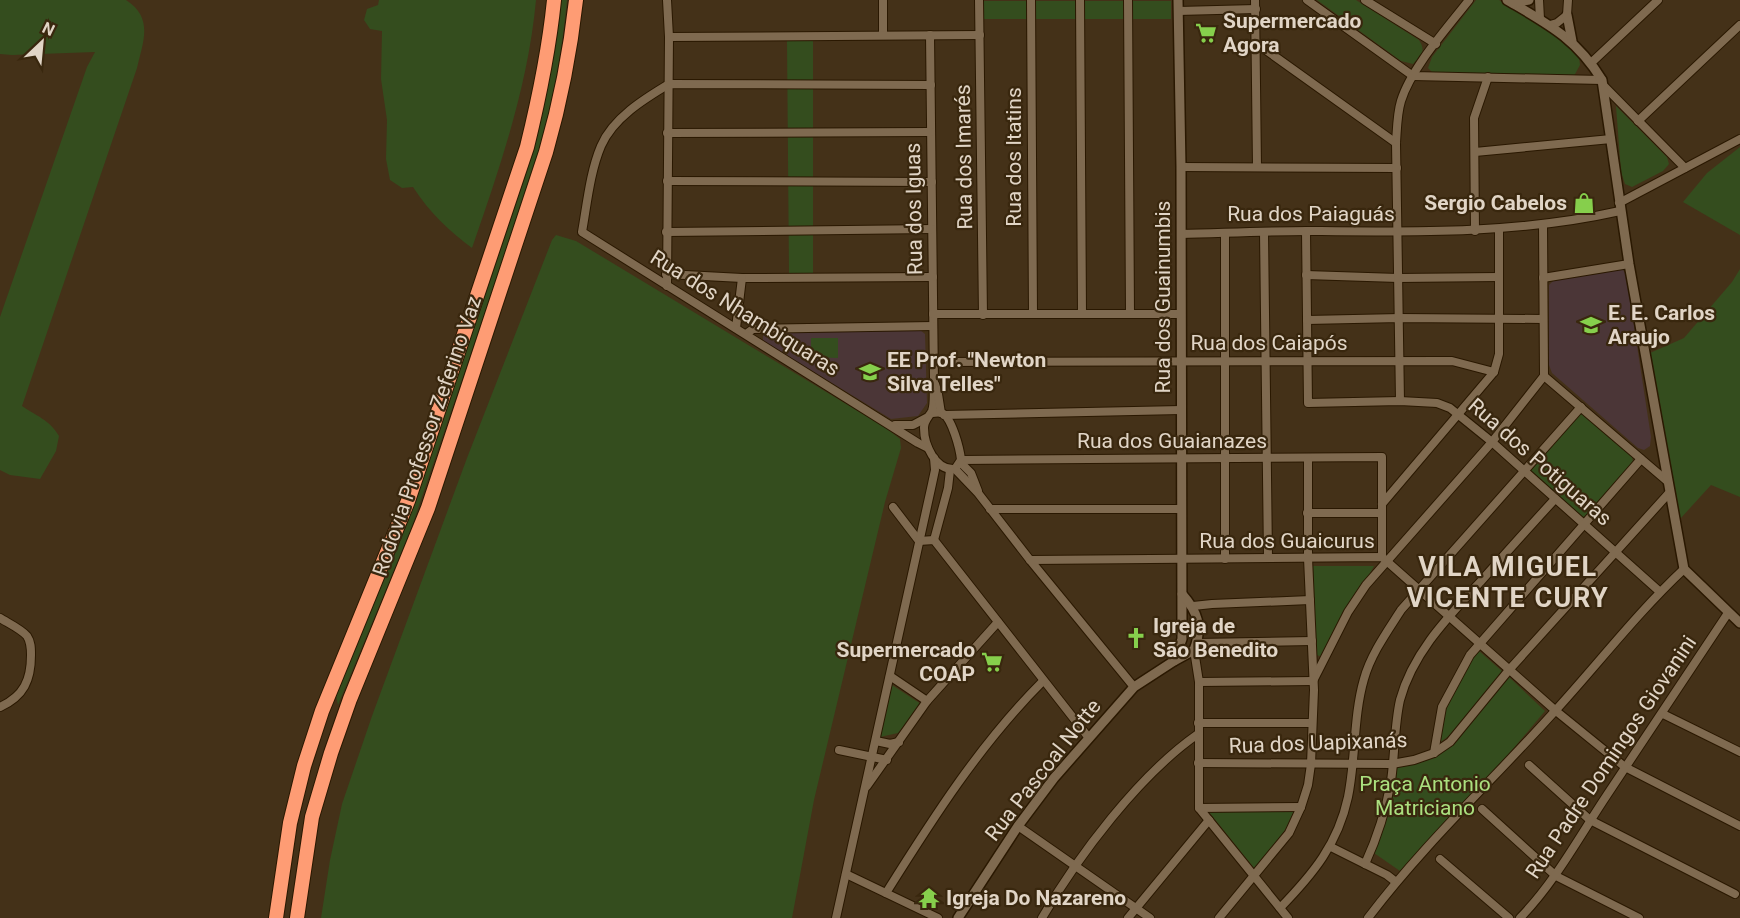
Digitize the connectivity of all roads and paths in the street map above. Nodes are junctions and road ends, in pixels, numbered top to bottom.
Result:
1 (554, 0) edge
2 (576, 0) edge
3 (667, 0) edge
4 (883, 0) edge
5 (979, 0) edge
6 (1031, 0) edge
7 (1080, 0) edge
8 (1128, 0) edge
9 (1178, 0) edge
10 (1256, 0) edge
11 (1306, 0) edge
12 (1365, 0) edge
13 (1469, 0) edge
14 (1529, 0) edge
15 (1539, 0) edge
16 (1658, 0) edge
17 (1567, 1) edge
18 (1510, 2) edge
19 (1256, 9) junction
20 (1178, 11) junction
21 (1567, 15) junction
22 (1540, 19) junction
23 (1740, 25) edge
24 (1550, 26) junction
25 (883, 35) junction
26 (930, 35) junction
27 (980, 35) junction
28 (669, 37) junction
29 (1572, 41) junction
30 (1256, 43) junction
31 (1436, 44) junction
32 (1592, 63) junction
33 (1413, 76) junction
34 (1488, 77) junction
35 (1603, 83) junction
36 (669, 84) junction
37 (931, 85) junction
38 (1638, 121) junction
39 (931, 132) junction
40 (667, 133) junction
41 (1611, 139) junction
42 (1740, 139) edge
43 (1396, 143) junction
44 (1475, 152) junction
45 (1181, 167) junction
46 (1257, 167) junction
47 (1397, 168) junction
48 (1684, 168) junction
49 (667, 181) junction
50 (932, 182) junction
51 (1620, 207) junction
52 (1543, 224) junction
53 (932, 229) junction
54 (1499, 229) junction
55 (1306, 231) junction
56 (1474, 231) junction
57 (666, 232) junction
58 (1264, 232) junction
59 (1398, 232) junction
60 (1225, 233) junction
61 (1181, 234) junction
62 (1629, 264) junction
63 (666, 274) junction
64 (1306, 275) junction
65 (933, 277) junction
66 (742, 278) junction
67 (1398, 278) junction
68 (1499, 278) junction
69 (1543, 278) junction
70 (667, 286) junction
71 (933, 314) junction
72 (1033, 314) junction
73 (1082, 314) junction
74 (1130, 314) junction
75 (983, 315) junction
76 (1180, 315) junction
77 (1400, 318) junction
78 (1499, 318) junction
79 (1543, 319) junction
80 (1307, 320) junction
81 (933, 326) junction
82 (736, 328) junction
83 (746, 334) junction
84 (1400, 360) junction
85 (1225, 361) junction
86 (1265, 361) junction
87 (1306, 361) junction
88 (934, 362) junction
89 (1182, 362) junction
90 (1494, 372) junction
91 (1544, 376) junction
92 (934, 383) junction
93 (1400, 401) junction
94 (1581, 407) junction
95 (1181, 410) junction
96 (943, 414) junction
97 (1459, 414) junction
98 (929, 416) junction
99 (891, 424) junction
100 (1492, 442) junction
101 (928, 448) junction
102 (934, 457) junction
103 (1308, 458) junction
104 (1180, 459) junction
105 (1225, 459) junction
106 (1266, 459) junction
107 (1641, 459) junction
108 (961, 461) junction
109 (952, 470) junction
110 (1523, 471) junction
111 (1667, 481) junction
112 (978, 493) junction
113 (1669, 493) junction
114 (1555, 499) junction
115 (1382, 504) junction
116 (893, 507) dead end
117 (990, 509) junction
118 (1181, 509) junction
119 (1307, 513) junction
120 (1382, 513) junction
121 (1584, 525) junction
122 (934, 540) junction
123 (919, 541) junction
124 (1615, 552) junction
125 (1268, 558) junction
126 (1308, 558) junction
127 (1182, 559) junction
128 (1225, 559) junction
129 (1384, 559) junction
130 (1030, 561) junction
131 (1684, 569) junction
132 (1419, 591) junction
133 (1659, 591) junction
134 (1182, 594) junction
135 (1310, 600) junction
136 (1193, 606) junction
137 (1728, 613) junction
138 (1449, 616) junction
139 (0, 618) edge
140 (998, 622) junction
141 (1740, 623) edge
142 (1312, 641) junction
143 (1480, 644) junction
144 (1196, 647) junction
145 (1174, 661) junction
146 (1509, 670) junction
147 (890, 676) junction
148 (1043, 681) junction
149 (1313, 681) junction
150 (1199, 682) junction
151 (1134, 687) junction
152 (927, 701) junction
153 (0, 707) edge
154 (1556, 711) junction
155 (1663, 714) junction
156 (1198, 723) junction
157 (1312, 723) junction
158 (1198, 734) junction
159 (1089, 738) junction
160 (876, 741) junction
161 (899, 742) junction
162 (839, 750) dead end
163 (1740, 752) edge
164 (1434, 753) junction
165 (872, 756) junction
166 (887, 760) junction
167 (1198, 763) junction
168 (1352, 763) junction
169 (1311, 764) junction
170 (1392, 764) junction
171 (1529, 765) dead end
172 (1625, 767) junction
173 (866, 787) junction
174 (1301, 807) junction
175 (1199, 808) junction
176 (1482, 809) dead end
177 (1209, 820) junction
178 (1590, 820) junction
179 (1018, 826) junction
180 (1740, 826) edge
181 (1330, 847) junction
182 (1440, 859) dead end
183 (1365, 864) junction
184 (1076, 867) junction
185 (846, 874) junction
186 (1254, 876) junction
187 (1556, 876) junction
188 (1396, 882) junction
189 (886, 893) junction
190 (1736, 894) dead end
191 (1135, 908) junction
192 (1280, 908) junction
193 (276, 918) edge
194 (297, 918) edge
195 (836, 918) edge
196 (938, 918) edge
197 (958, 918) edge
198 (1042, 918) edge
199 (1128, 918) edge
200 (1150, 918) edge
201 (1219, 918) edge
202 (1288, 918) edge
203 (1368, 918) edge
204 (1509, 918) edge
205 (1520, 918) edge
206 (1638, 918) edge

1 - 193 highway, Rodovia Professor Zeferino Vaz
2 - 194 highway, Rodovia Professor Zeferino Vaz
3 - 28 street
4 - 25 street
5 - 27 street, Rua dos Imarés
6 - 72 street, Rua dos Itatins
7 - 73 street
8 - 74 street
9 - 20 street, Rua dos Guainumbis
10 - 19 street
11 - 33 street
12 - 31 street
13 - 31 street
14 - 18 street
15 - 22 street
16 - 32 street
17 - 21 street
18 - 22 street
19 - 20 street
19 - 30 street
20 - 45 street, Rua dos Guainumbis
21 - 24 street
21 - 29 street
22 - 24 street
23 - 38 street
24 - 29 street
25 - 26 street
25 - 28 street
26 - 27 street
26 - 37 street, Rua dos Iguas
27 - 75 street, Rua dos Imarés
28 - 36 street
29 - 32 street
30 - 43 street
30 - 46 street
31 - 33 street
32 - 35 street
33 - 34 street
33 - 43 street
34 - 35 street
34 - 44 street
35 - 38 street
35 - 41 street
36 - 37 street
36 - 40 street
36 - 70 street, Rua dos Nhambiquaras
37 - 39 street, Rua dos Iguas
38 - 48 street
39 - 40 street
39 - 50 street, Rua dos Iguas
40 - 49 street
41 - 44 street
41 - 51 street
42 - 48 street, Rua dos Paiaguás
43 - 47 street
44 - 56 street
45 - 46 street
45 - 61 street, Rua dos Guainumbis
46 - 47 street
47 - 59 street
48 - 51 street, Rua dos Paiaguás
49 - 50 street
49 - 57 street
50 - 53 street, Rua dos Iguas
51 - 52 street, Rua dos Paiaguás
51 - 62 street
52 - 54 street, Rua dos Paiaguás
52 - 69 street
53 - 57 street
53 - 65 street, Rua dos Iguas
54 - 56 street, Rua dos Paiaguás
54 - 68 street
55 - 58 street, Rua dos Paiaguás
55 - 59 street, Rua dos Paiaguás
55 - 64 street
56 - 59 street, Rua dos Paiaguás
57 - 63 street
58 - 60 street, Rua dos Paiaguás
58 - 86 street
59 - 67 street
60 - 61 street, Rua dos Paiaguás
60 - 85 street
61 - 76 street, Rua dos Guainumbis
62 - 69 street
62 - 111 street
63 - 66 street
63 - 70 street
64 - 67 street
64 - 80 street
65 - 66 street
65 - 71 street, Rua dos Iguas
66 - 82 street
67 - 68 street
67 - 77 street
68 - 78 street
69 - 79 street
70 - 82 street, Rua dos Nhambiquaras
71 - 75 street
71 - 81 street, Rua dos Iguas
72 - 73 street
72 - 75 street
73 - 74 street
74 - 76 street
76 - 89 street, Rua dos Guainumbis
77 - 78 street
77 - 80 street
77 - 84 street
78 - 79 street
78 - 90 street
79 - 91 street
80 - 87 street
81 - 83 street
81 - 88 street, Rua dos Iguas
82 - 83 street, Rua dos Nhambiquaras
83 - 99 street, Rua dos Nhambiquaras
84 - 87 street, Rua dos Caiapós
84 - 90 street, Rua dos Caiapós
84 - 93 street
85 - 86 street, Rua dos Caiapós
85 - 89 street, Rua dos Caiapós
85 - 105 street
86 - 87 street, Rua dos Caiapós
86 - 106 street
87 - 93 street, Rua dos Potiguaras
88 - 89 street, Rua dos Caiapós
88 - 92 street, Rua dos Iguas
89 - 95 street, Rua dos Guainumbis
90 - 97 street
91 - 94 street
91 - 100 street
92 - 96 street, Rua dos Iguas
92 - 98 street, Rua dos Iguas
93 - 97 street, Rua dos Potiguaras
94 - 107 street
94 - 110 street
95 - 96 street
95 - 104 street, Rua dos Guainumbis
96 - 98 street
96 - 108 street, Rua dos Iguas
97 - 100 street, Rua dos Potiguaras
97 - 115 street
98 - 99 street
98 - 101 street, Rua dos Iguas
99 - 101 street, Rua dos Nhambiquaras
100 - 110 street, Rua dos Potiguaras
100 - 129 street
101 - 102 street, Rua dos Iguas
102 - 109 street, Rua dos Iguas
102 - 123 street
103 - 106 street, Rua dos Guaianazes
103 - 115 street, Rua dos Guaianazes
103 - 119 street
104 - 105 street, Rua dos Guaianazes
104 - 108 street, Rua dos Guaianazes
104 - 118 street, Rua dos Guainumbis
105 - 106 street, Rua dos Guaianazes
105 - 128 street
106 - 125 street
107 - 111 street
107 - 121 street
108 - 109 street
108 - 112 street, Rua dos Iguas
109 - 112 street, Rua dos Iguas
109 - 122 street
110 - 114 street, Rua dos Potiguaras
110 - 132 street
111 - 113 street
112 - 117 street
113 - 124 street, Rua dos Uapixanás
113 - 131 street
114 - 121 street, Rua dos Potiguaras
114 - 138 street
115 - 120 street
116 - 123 street
117 - 118 street
117 - 130 street
118 - 127 street, Rua dos Guainumbis
119 - 120 street
119 - 126 street
120 - 129 street
121 - 124 street, Rua dos Potiguaras
121 - 143 street
122 - 123 street
122 - 140 street
123 - 147 street
124 - 133 street, Rua dos Potiguaras
124 - 146 street, Rua dos Uapixanás
125 - 126 street, Rua dos Guaicurus
125 - 128 street, Rua dos Guaicurus
126 - 129 street, Rua dos Guaicurus
126 - 135 street
127 - 128 street, Rua dos Guaicurus
127 - 130 street, Rua dos Guaicurus
127 - 134 street, Rua dos Guainumbis
129 - 132 street, Rua dos Guaicurus
129 - 149 street
130 - 151 street
131 - 133 street
131 - 137 street
132 - 138 street, Rua dos Guaicurus
132 - 168 street
133 - 154 street
134 - 136 street
134 - 145 street, Rua dos Guainumbis
135 - 136 street
135 - 142 street
136 - 144 street
137 - 141 street
137 - 155 street, Rua Padre Domingos Giovanini
138 - 143 street, Rua dos Guaicurus
138 - 170 street
139 - 153 street
140 - 148 street
140 - 152 street
142 - 144 street
142 - 149 street
143 - 146 street, Rua dos Guaicurus
143 - 164 street
144 - 145 street
144 - 150 street
145 - 151 street, Rua Pascoal Notte
146 - 154 street, Rua dos Guaicurus
146 - 164 street, Rua dos Uapixanás
147 - 152 street
147 - 160 street
148 - 159 street
148 - 189 street
149 - 150 street
149 - 157 street
150 - 156 street
151 - 159 street, Rua Pascoal Notte
152 - 161 street
154 - 172 street, Rua dos Guaicurus
154 - 188 street
155 - 163 street
155 - 172 street, Rua Padre Domingos Giovanini
156 - 157 street
156 - 158 street
157 - 169 street
158 - 167 street
158 - 184 street
159 - 179 street, Rua Pascoal Notte
160 - 161 street
160 - 165 street
161 - 166 street
162 - 165 street
164 - 170 street, Rua dos Uapixanás
165 - 166 street
165 - 173 street
166 - 173 street
167 - 169 street, Rua dos Uapixanás
167 - 175 street
168 - 169 street, Rua dos Uapixanás
168 - 170 street, Rua dos Uapixanás
168 - 181 street
169 - 174 street
170 - 183 street
171 - 178 street
172 - 178 street, Rua Padre Domingos Giovanini
172 - 180 street, Rua dos Guaicurus
173 - 185 street
174 - 175 street
174 - 186 street
175 - 177 street
176 - 187 street
177 - 186 street
177 - 191 street
178 - 187 street, Rua Padre Domingos Giovanini
178 - 190 street
179 - 184 street
179 - 197 street, Rua Pascoal Notte
181 - 183 street
181 - 192 street
182 - 204 street
183 - 188 street
184 - 191 street
184 - 198 street
185 - 189 street
185 - 195 street
186 - 192 street
186 - 201 street
187 - 205 street, Rua Padre Domingos Giovanini
187 - 206 street
188 - 203 street
189 - 196 street
191 - 199 street
191 - 200 street
192 - 202 street

